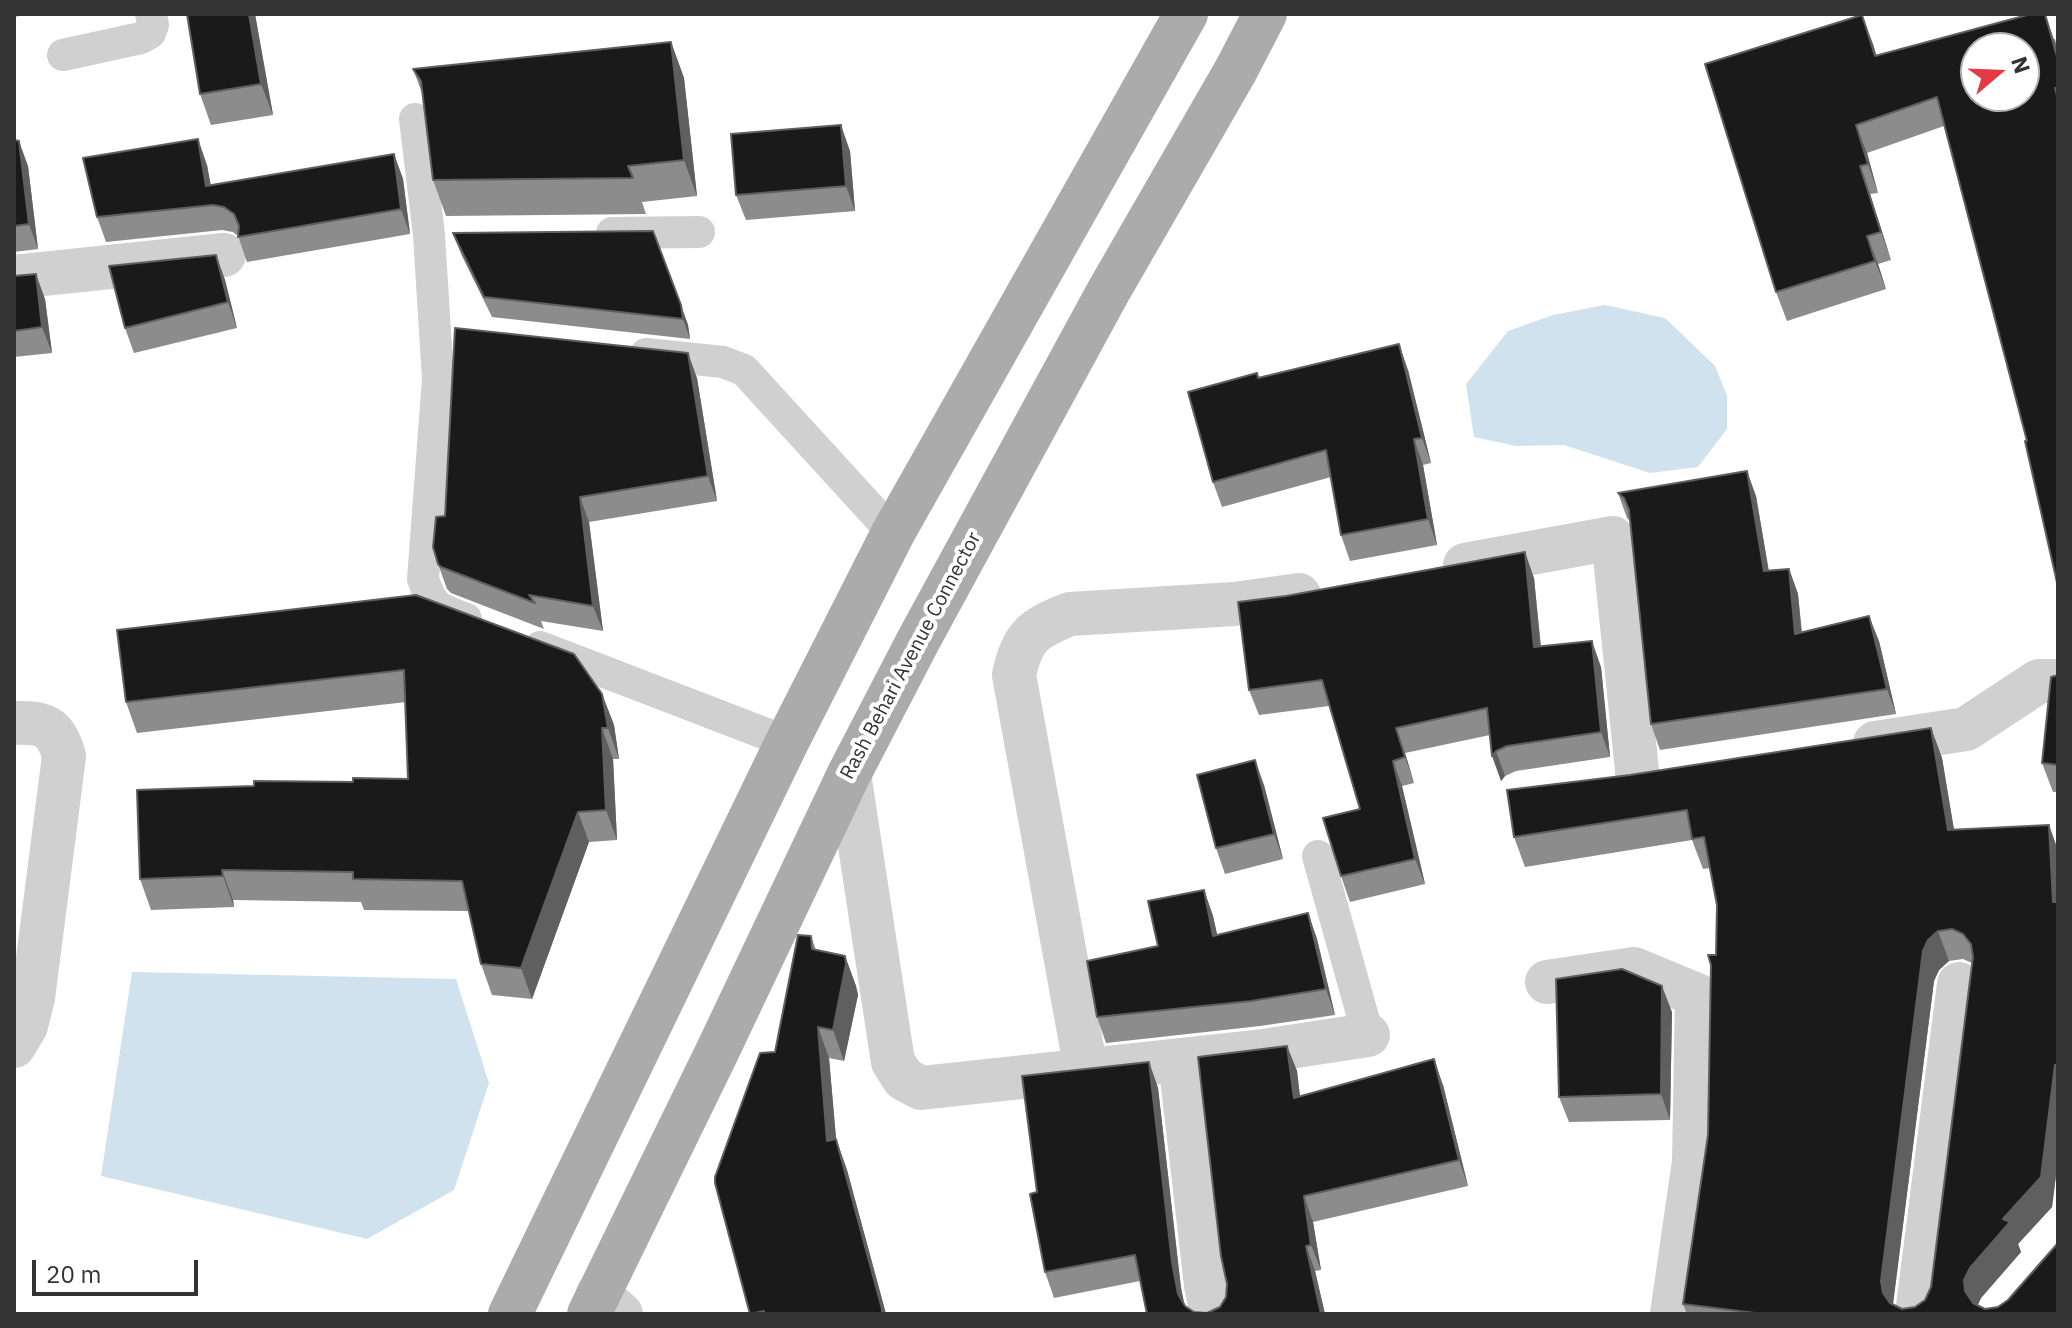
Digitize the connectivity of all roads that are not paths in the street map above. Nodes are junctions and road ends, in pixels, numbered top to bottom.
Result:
1 (151, 14) edge
2 (1186, 14) edge
3 (1265, 14) edge
4 (63, 55) dead end
5 (415, 119) dead end
6 (699, 232) dead end
7 (588, 234) edge
8 (429, 235) junction
9 (460, 235) edge
10 (224, 255) dead end
11 (14, 277) edge
12 (621, 351) edge
13 (893, 533) junction
14 (1429, 572) edge
15 (1337, 588) edge
16 (856, 606) junction
17 (918, 641) junction
18 (2058, 681) edge
19 (14, 723) edge
20 (787, 742) junction
21 (1841, 748) edge
22 (849, 774) junction
23 (1594, 786) edge
24 (1318, 856) dead end
25 (1547, 982) dead end
26 (1959, 984) dead end
27 (1368, 1035) joint
28 (14, 1046) edge
29 (1180, 1060) junction
30 (1086, 1070) junction
31 (603, 1307) edge
32 (510, 1314) edge
33 (1212, 1314) edge
34 (1672, 1314) edge
35 (1917, 1314) edge

1 - 4 lane
2 - 13 main road
3 - 17 main road, Rash Behari Avenue Connector
5 - 8 lane
6 - 7 lane
8 - 9 lane
8 - 20 lane
10 - 11 street
12 - 13 lane
13 - 16 main road
14 - 23 street
15 - 30 street
16 - 17 main road
16 - 20 main road
17 - 22 main road, Rash Behari Avenue Connector
18 - 21 street
19 - 28 street
20 - 32 main road
22 - 30 street
22 - 31 main road, Rash Behari Avenue Connector
24 - 27 lane
25 - 34 street
26 - 35 street
27 - 29 street
29 - 30 street
29 - 33 street

